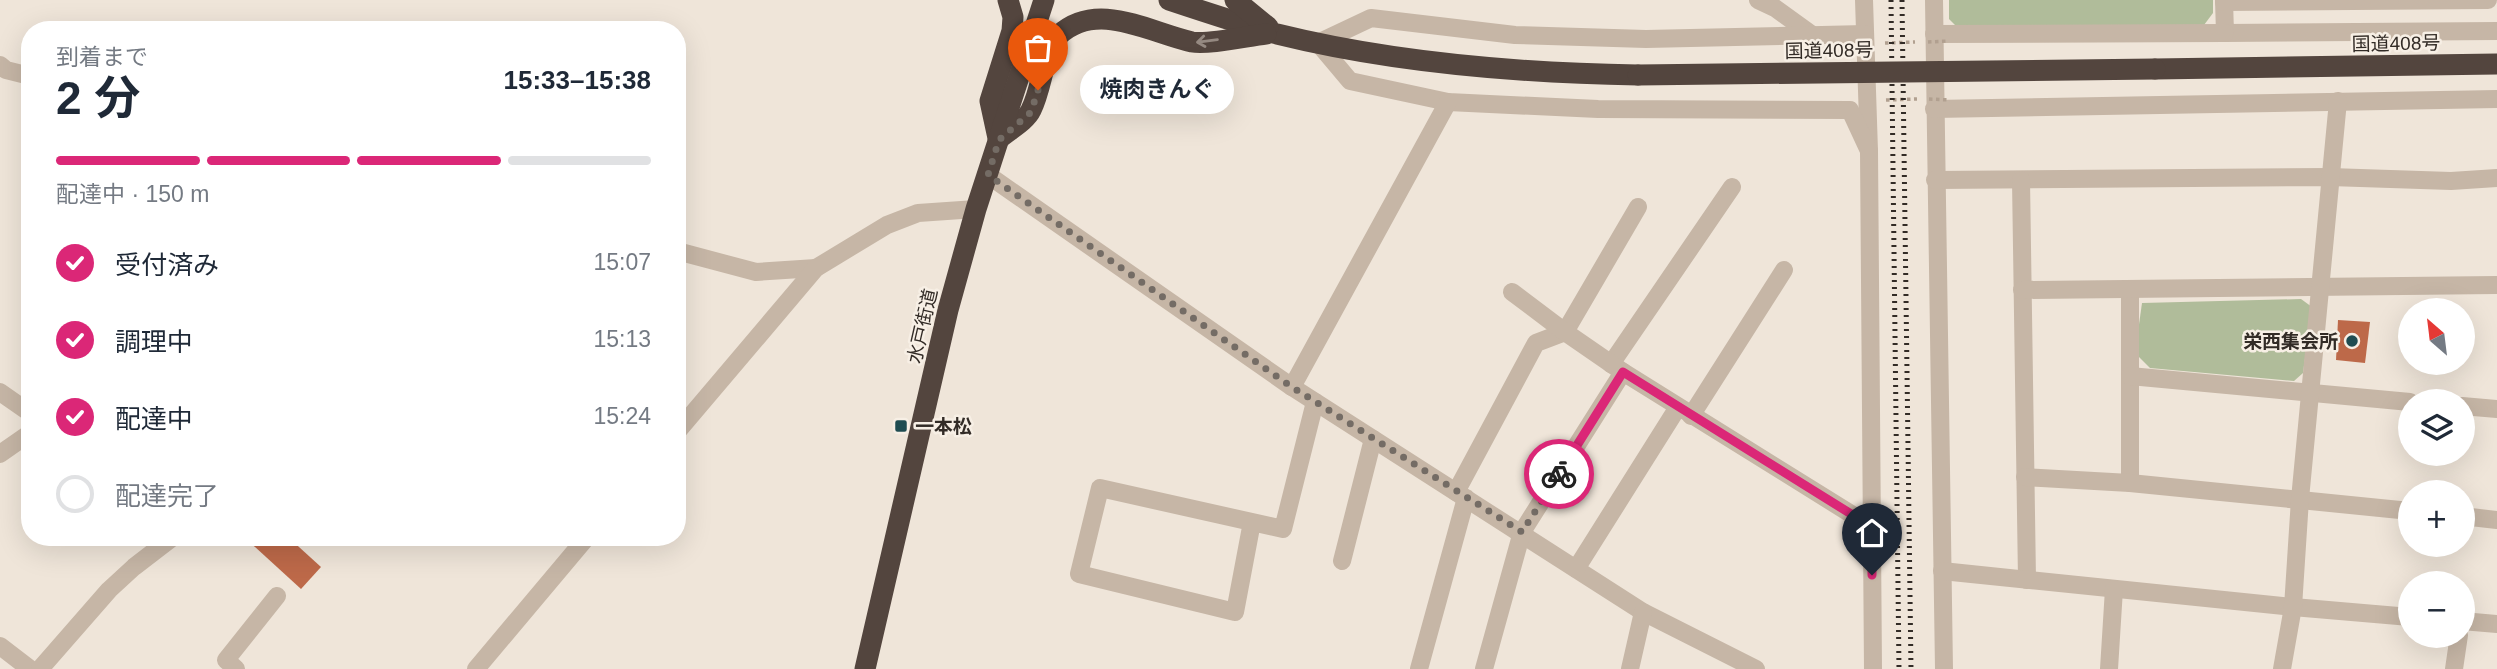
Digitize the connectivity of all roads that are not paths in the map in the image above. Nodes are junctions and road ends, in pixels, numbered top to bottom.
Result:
1 (1007, 0) edge
2 (1044, 0) edge
3 (1170, 0) edge
4 (1236, 0) edge
5 (1758, 0) edge
6 (1864, 0) edge
7 (1934, 0) edge
8 (2488, 0) edge
9 (2224, 1) edge
10 (2333, 1) edge
11 (2440, 1) edge
12 (2438, 30) junction
13 (2497, 31) edge
14 (1275, 33) junction
15 (2225, 33) junction
16 (1811, 34) junction
17 (1870, 38) junction
18 (1937, 39) junction
19 (1318, 43) junction
20 (2497, 64) edge
21 (0, 65) edge
22 (21, 74) edge
23 (2497, 99) edge
24 (2338, 101) junction
25 (1448, 102) junction
26 (1938, 102) junction
27 (999, 140) junction
28 (1869, 151) junction
29 (988, 175) junction
30 (2330, 177) junction
31 (2497, 178) edge
32 (1935, 180) junction
33 (2021, 180) junction
34 (1732, 187) dead end
35 (1638, 207) dead end
36 (976, 209) junction
37 (686, 253) edge
38 (817, 268) junction
39 (1784, 270) dead end
40 (2497, 285) edge
41 (2320, 286) junction
42 (2130, 289) junction
43 (2022, 290) junction
44 (1512, 292) dead end
45 (1564, 332) junction
46 (1617, 368) junction
47 (2130, 376) junction
48 (1292, 387) junction
49 (0, 392) edge
50 (2310, 393) junction
51 (2398, 401) edge
52 (1315, 402) junction
53 (21, 407) edge
54 (2475, 408) edge
55 (2497, 410) edge
56 (1685, 412) junction
57 (686, 421) edge
58 (21, 439) edge
59 (1373, 439) junction
60 (0, 454) edge
61 (2025, 477) junction
62 (2130, 483) junction
63 (1461, 495) junction
64 (2300, 499) junction
65 (2398, 510) edge
66 (2475, 517) edge
67 (2497, 520) edge
68 (1252, 522) junction
69 (1872, 527) junction
70 (1522, 532) junction
71 (161, 546) edge
72 (579, 546) edge
73 (1342, 561) dead end
74 (1576, 569) junction
75 (1942, 572) junction
76 (2027, 580) junction
77 (2114, 589) junction
78 (277, 596) dead end
79 (2293, 607) junction
80 (1643, 612) junction
81 (2398, 616) edge
82 (2475, 622) edge
83 (2497, 624) edge
84 (0, 646) edge
85 (2457, 648) edge
86 (23, 666) edge
87 (40, 669) edge
88 (236, 669) edge
89 (475, 669) edge
90 (865, 669) edge
91 (1419, 669) edge
92 (1484, 669) edge
93 (1630, 669) edge
94 (1756, 669) edge
95 (1873, 669) edge
96 (1944, 669) edge
97 (2109, 669) edge
98 (2282, 669) edge
99 (2454, 669) edge

1 - 27 highway
2 - 27 highway, 水戸街道
3 - 14 highway, 国道408号
4 - 14 highway
5 - 16 street
6 - 17 street
7 - 18 street
8 - 11 street
9 - 10 street
9 - 15 street
10 - 11 street
11 - 12 street
12 - 13 street
12 - 15 street
14 - 19 highway, 国道408号
14 -> 27 highway
15 - 18 street
16 - 17 street
16 - 19 street
17 - 28 street
18 - 26 street
19 - 20 highway, 国道408号, bridge
19 - 25 street
21 - 22 street
23 - 24 street
24 - 26 street
24 - 30 street
25 - 28 street
25 - 48 street
26 - 32 street
27 - 29 highway, 水戸街道
28 - 69 street
29 - 36 highway, 水戸街道
29 - 48 street
30 - 31 street
30 - 33 street
30 - 41 street
32 - 33 street
32 - 75 street
33 - 43 street
34 - 46 street
35 - 45 street
36 - 38 street
36 - 90 highway, 水戸街道
37 - 38 street
38 - 57 street
39 - 56 street
40 - 41 street
41 - 42 street
41 - 50 street
42 - 43 street
42 - 47 street
43 - 61 street
44 - 45 street
45 - 46 street
45 - 63 street
46 - 56 street
46 - 70 street
47 - 50 street
47 - 62 street
48 - 52 street
49 - 53 street
50 - 51 street
50 - 64 street
52 - 59 street
52 - 68 street
54 - 55 street
56 - 69 street
56 - 74 street
58 - 60 street
59 - 63 street
59 - 73 street
61 - 62 street
61 - 76 street
62 - 64 street
63 - 70 street
63 - 91 street
64 - 65 street
64 - 79 street
66 - 67 street
68 - 68 street
69 - 95 street
70 - 74 street
70 - 92 street
71 - 87 street
72 - 89 street
74 - 80 street
75 - 76 street
75 - 96 street
76 - 77 street
77 - 79 street
77 - 97 street
78 - 88 street
79 - 81 street
79 - 98 street
80 - 93 street
80 - 94 street
82 - 83 street
84 - 86 street
85 - 99 street

